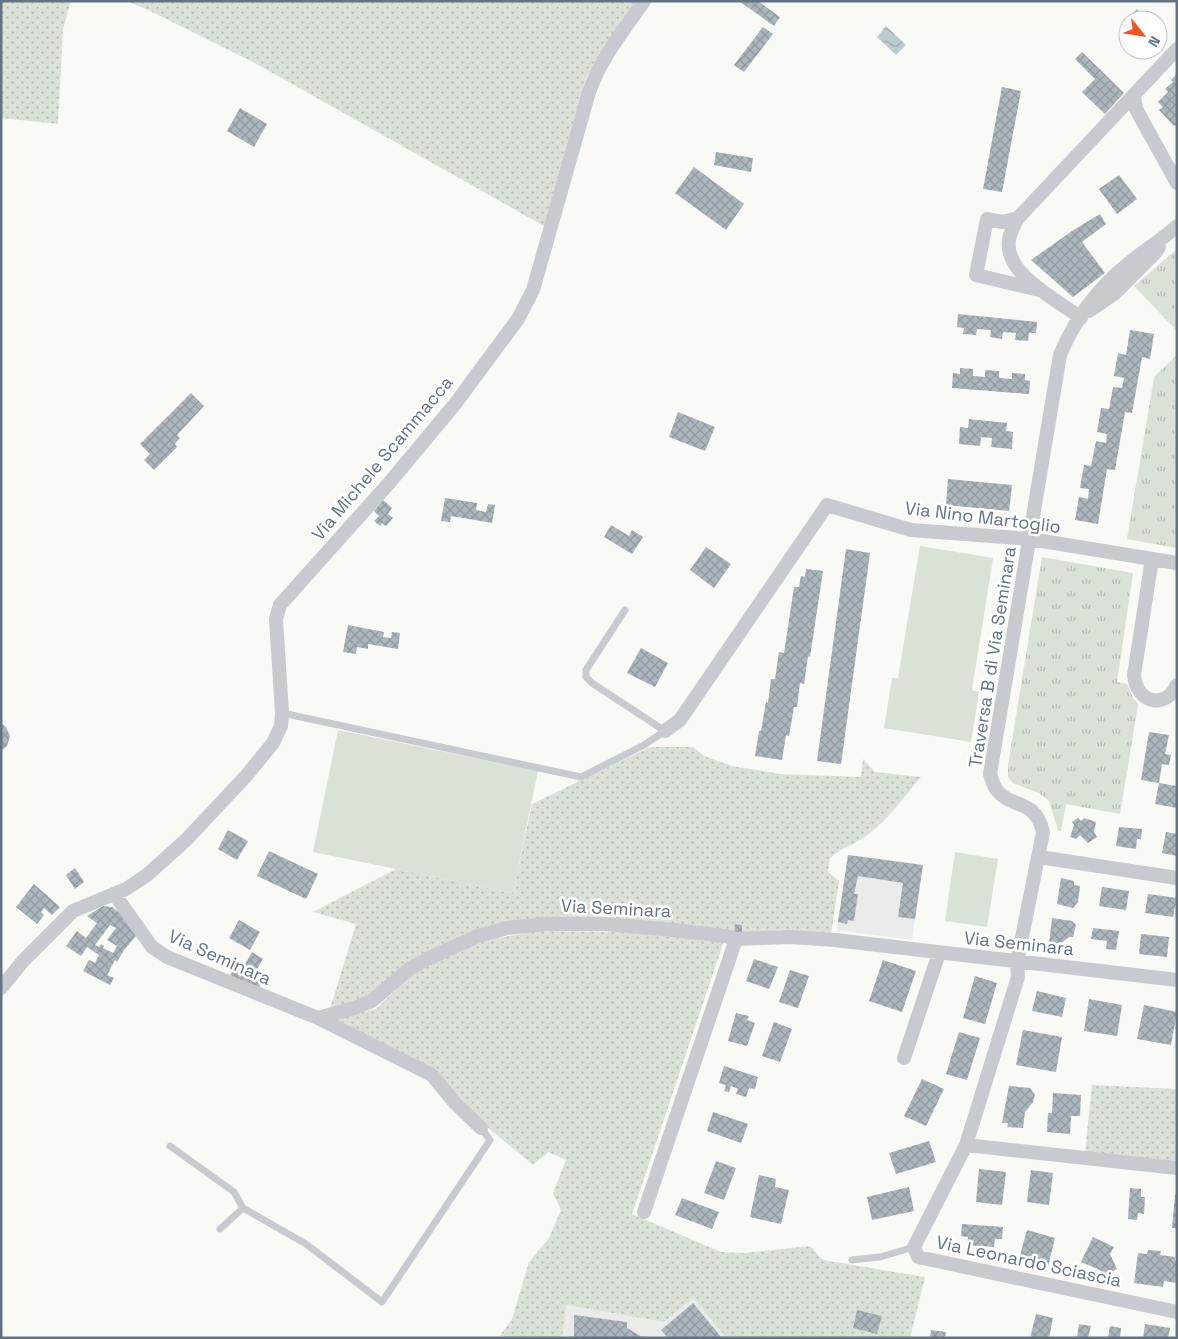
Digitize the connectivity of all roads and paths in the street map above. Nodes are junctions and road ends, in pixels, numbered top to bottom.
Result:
1 (644, 1) edge
2 (1177, 49) edge
3 (1134, 95) junction
4 (1177, 183) edge
5 (1018, 218) junction
6 (1172, 231) edge
7 (1041, 291) junction
8 (1080, 318) junction
9 (1030, 539) junction
10 (1152, 559) junction
11 (1177, 563) edge
12 (625, 610) dead end
13 (1177, 685) edge
14 (282, 713) junction
15 (665, 731) junction
16 (1039, 857) junction
17 (1177, 878) edge
18 (115, 895) junction
19 (736, 940) junction
20 (939, 953) junction
21 (1017, 962) junction
22 (1177, 980) edge
23 (1, 988) edge
24 (318, 1018) junction
25 (904, 1058) dead end
26 (481, 1128) joint
27 (966, 1145) junction
28 (170, 1146) dead end
29 (1177, 1168) edge
30 (243, 1208) junction
31 (644, 1212) dead end
32 (220, 1229) dead end
33 (914, 1247) junction
34 (852, 1260) dead end
35 (1177, 1312) edge

1 - 14 street, Via Michele Scammacca
2 - 3 street
3 - 4 street
3 - 5 street
5 - 7 street
5 - 7 street
6 - 8 street, Traversa B di Via Seminara
7 - 8 street
8 - 9 street, Traversa B di Via Seminara
9 - 10 street, Via Nino Martoglio
9 - 15 street, Via Nino Martoglio
9 - 16 street, Traversa B di Via Seminara
10 - 11 street, Via Nino Martoglio
10 - 13 street
12 - 15 lane
14 - 15 lane
14 - 18 street, Via Michele Scammacca
16 - 17 street
16 - 21 street, Traversa B di Via Seminara
18 - 23 street, Via Michele Scammacca
18 - 24 street, Via Seminara
19 - 20 street, Via Seminara
19 - 24 street, Via Seminara
19 - 31 street
20 - 21 street, Via Seminara
20 - 25 street
21 - 22 street, Via Seminara
21 - 27 street, Via Leonardo Sciascia
24 - 26 street
26 - 30 lane
27 - 29 street
27 - 33 street, Via Leonardo Sciascia
28 - 30 lane
30 - 32 lane
33 - 34 lane
33 - 35 street, Via Leonardo Sciascia

